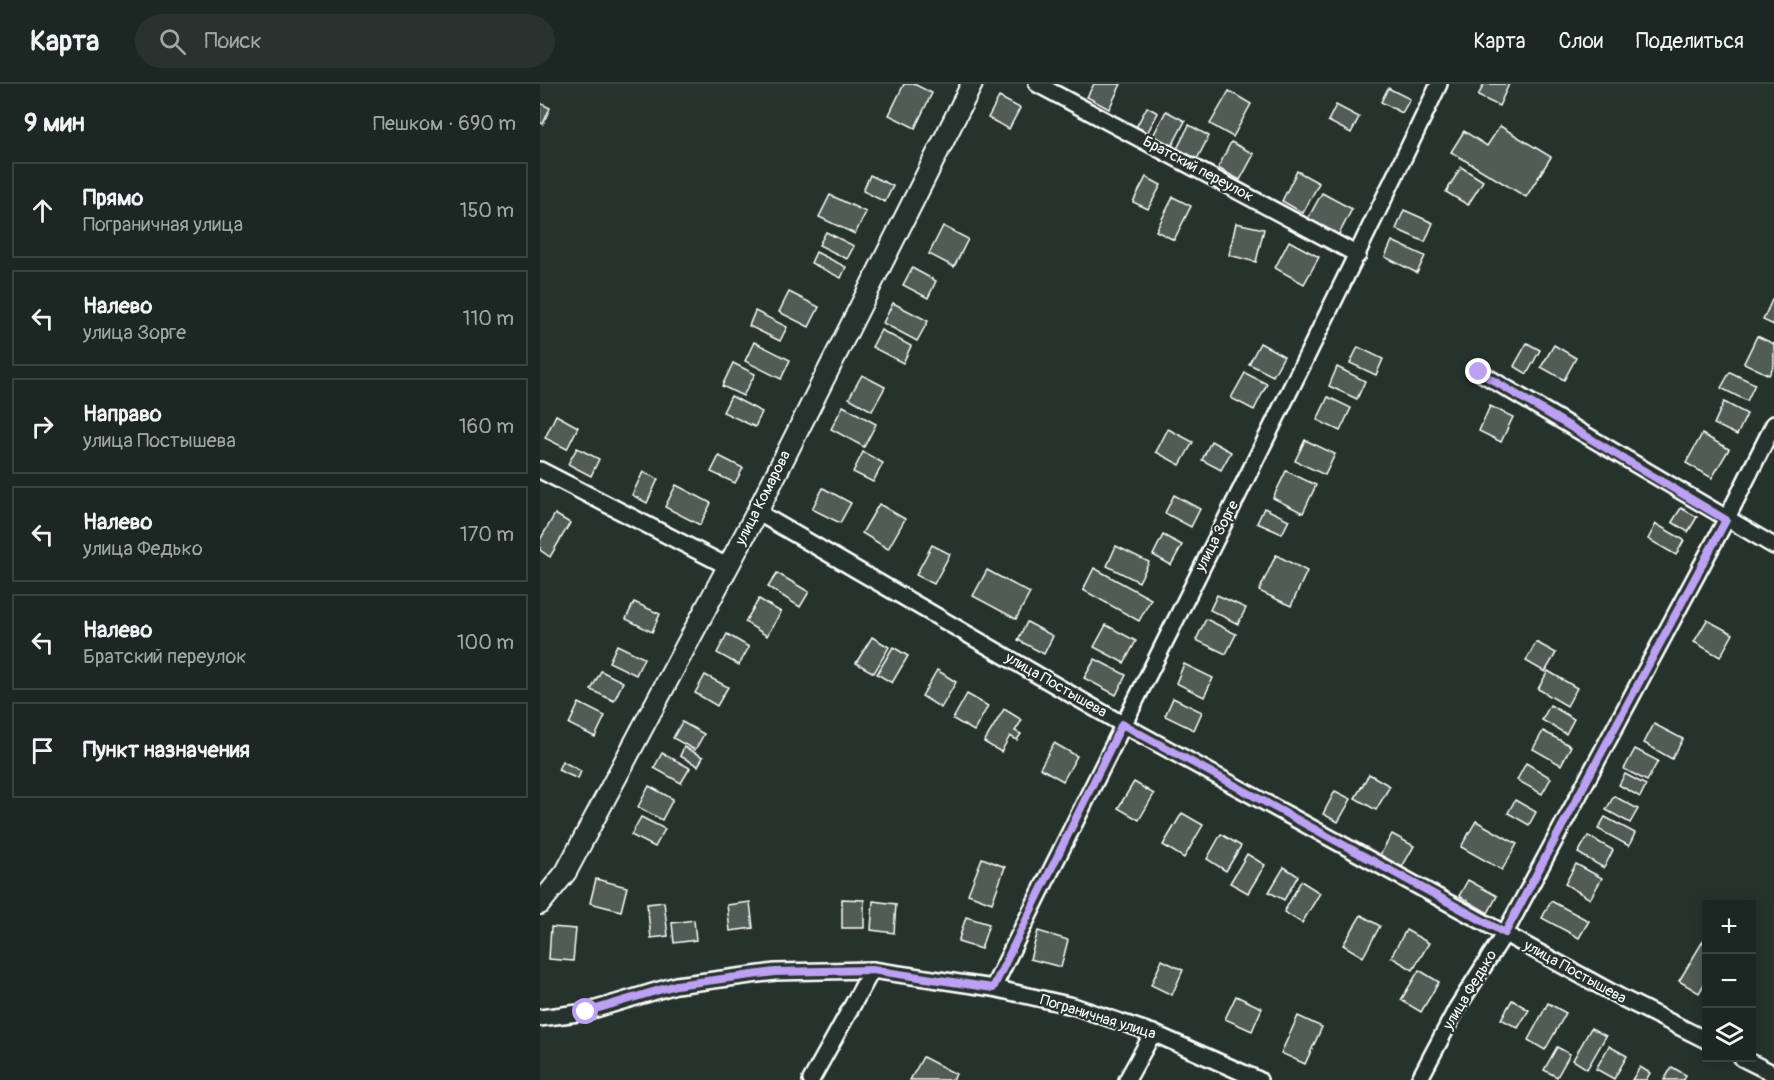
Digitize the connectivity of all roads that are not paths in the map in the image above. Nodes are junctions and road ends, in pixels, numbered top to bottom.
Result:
1 (972, 84) edge
2 (1037, 84) edge
3 (1440, 84) edge
4 (1358, 255) junction
5 (1479, 372) dead end
6 (1774, 424) edge
7 (540, 470) edge
8 (756, 512) junction
9 (1726, 520) junction
10 (1774, 546) edge
11 (727, 566) junction
12 (1122, 724) junction
13 (540, 904) edge
14 (1505, 933) junction
15 (872, 970) junction
16 (993, 988) junction
17 (540, 1018) edge
18 (1153, 1033) junction
19 (1702, 1038) edge
20 (1750, 1062) edge
21 (1774, 1074) edge
22 (811, 1080) edge
23 (1127, 1080) edge
24 (1259, 1080) edge
25 (1419, 1080) edge

1 - 8 street, улица Комарова
2 - 4 street, Братский переулок
3 - 4 street, улица Зорге
4 - 12 street, улица Зорге
5 - 9 street
6 - 9 street, улица Федько
7 - 11 street
8 - 11 street, улица Комарова
8 - 12 street, улица Постышева
9 - 10 street
9 - 14 street, улица Федько
11 - 13 street, улица Комарова
12 - 14 street, улица Постышева
12 - 16 street, улица Зорге
14 - 19 street, улица Постышева
14 - 25 street, улица Федько
15 - 16 street, Пограничная улица
15 - 17 street, Пограничная улица
15 - 22 street
16 - 18 street, Пограничная улица
18 - 23 street
18 - 24 street, Пограничная улица
20 - 21 street

